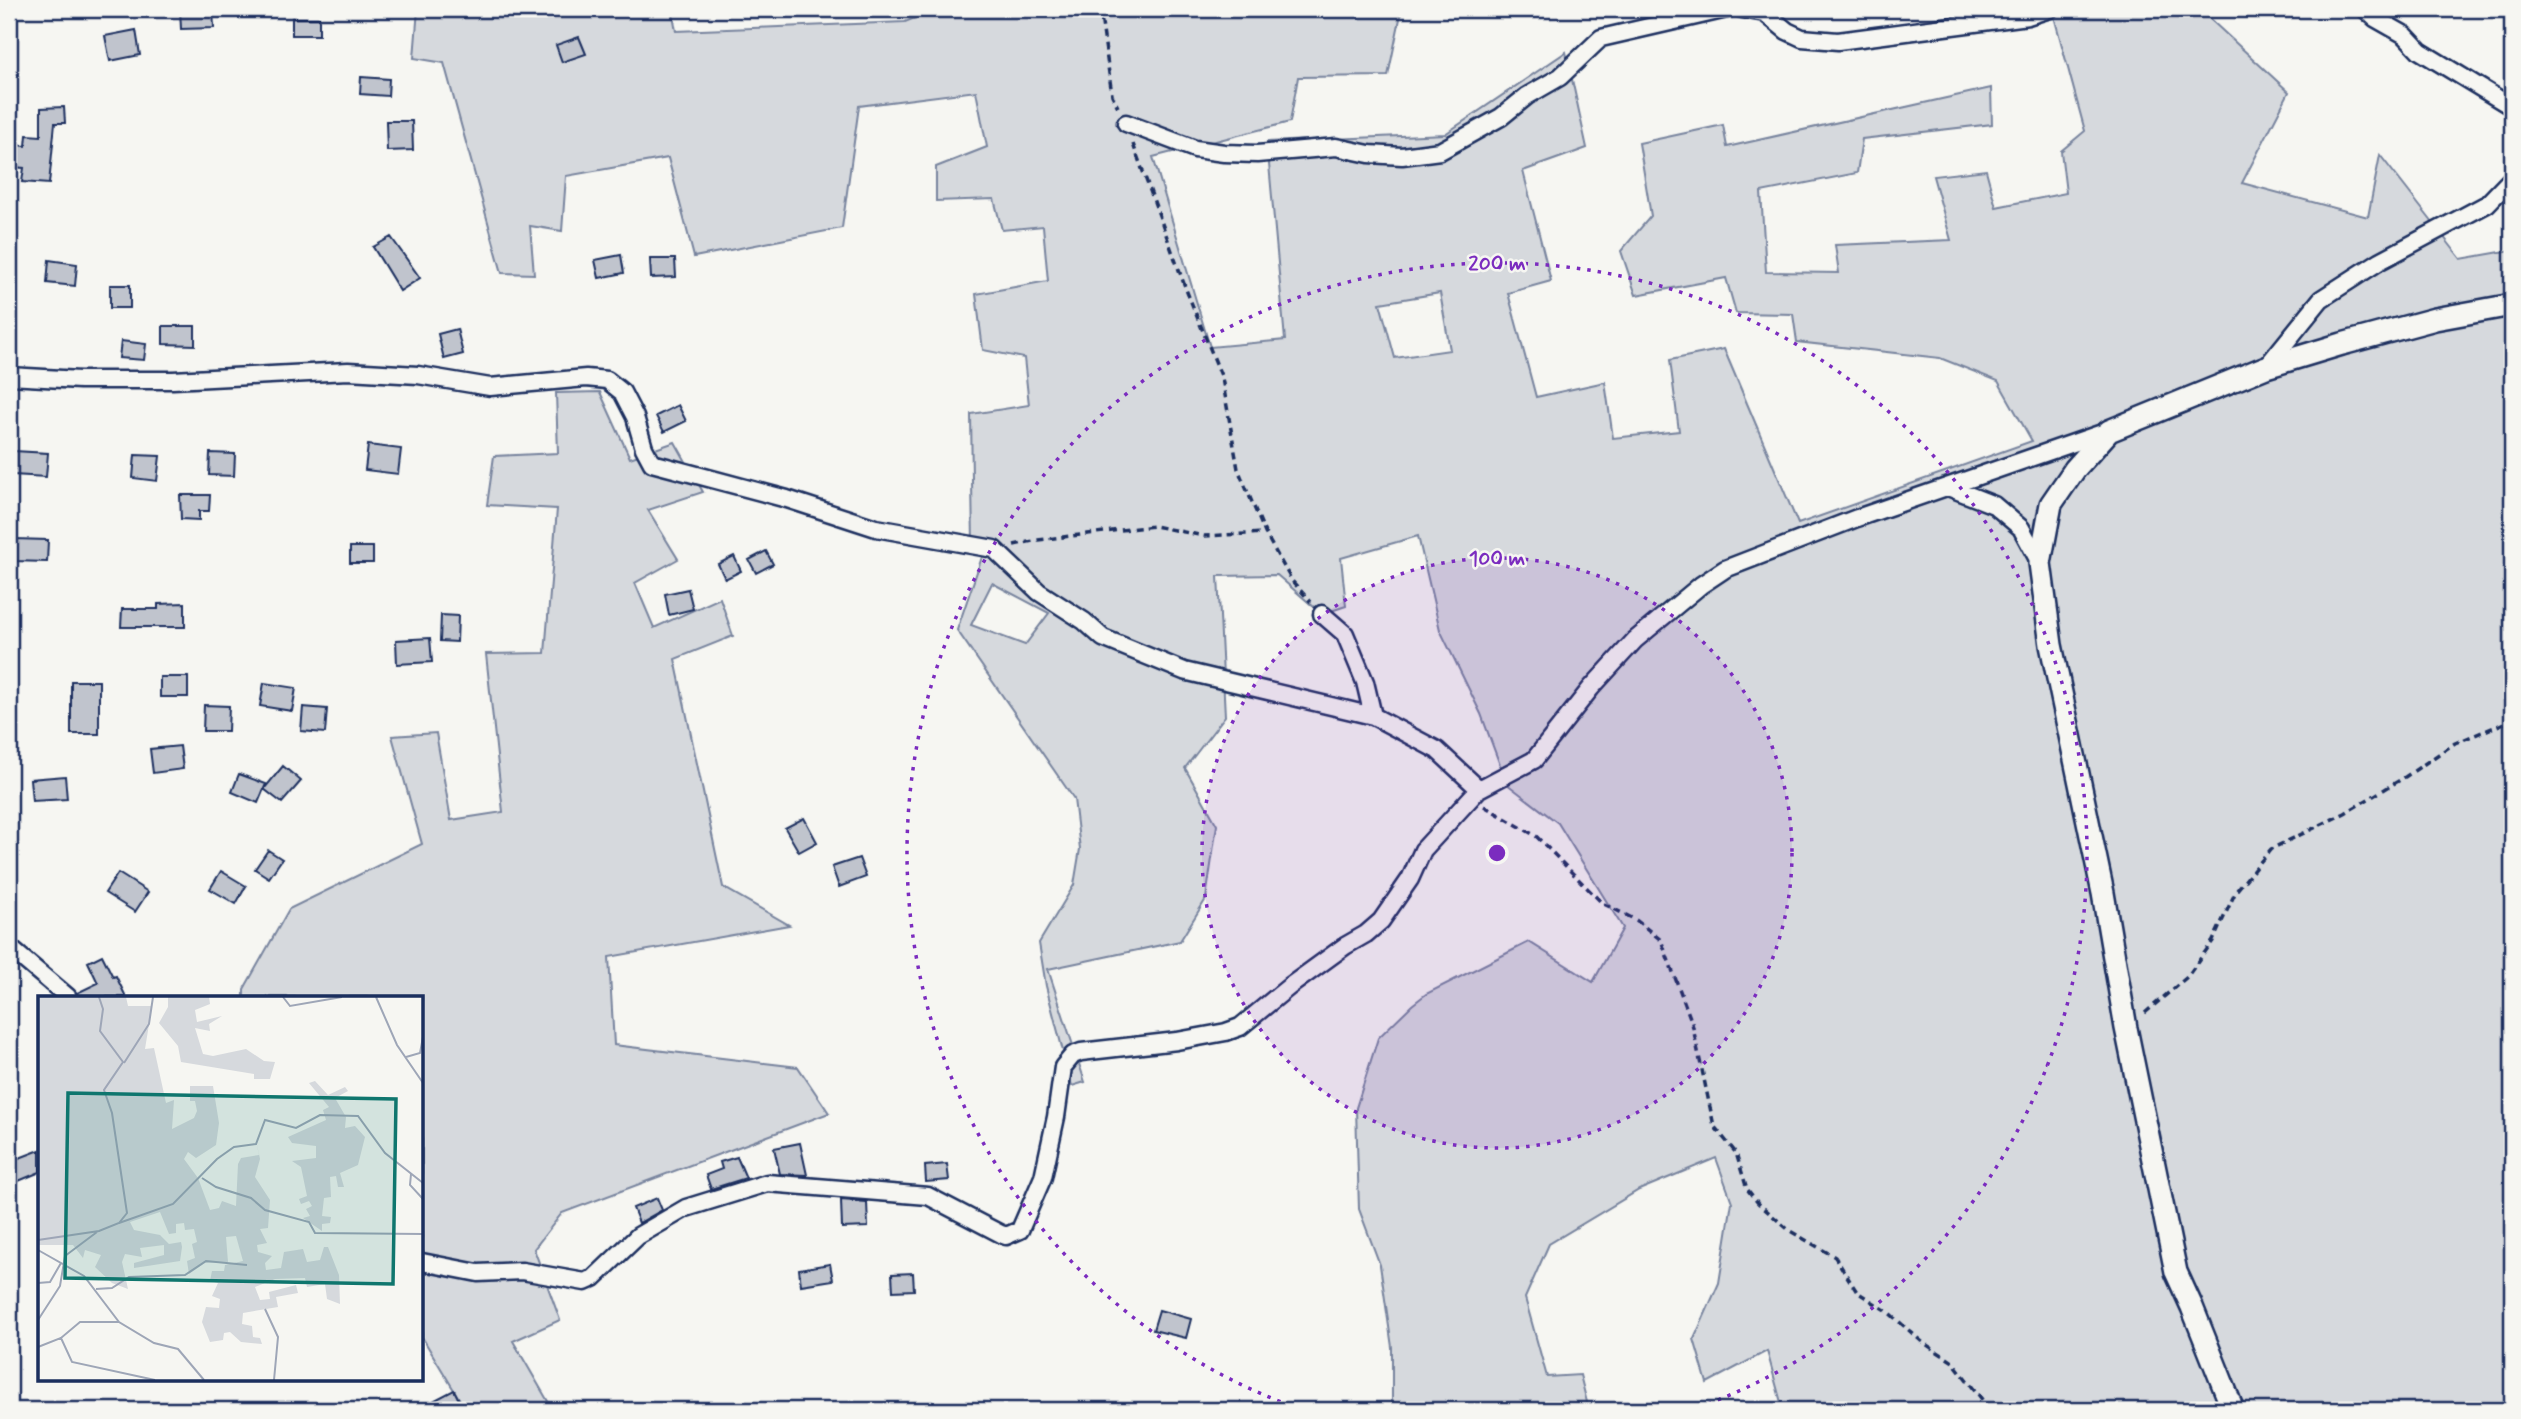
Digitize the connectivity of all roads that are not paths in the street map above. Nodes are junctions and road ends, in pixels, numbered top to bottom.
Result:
1 (1727, 9) edge
2 (1742, 9) edge
3 (2050, 9) edge
4 (2365, 9) edge
5 (2512, 107) edge
6 (1125, 123) road end
7 (2512, 178) edge
8 (2512, 305) edge
9 (2266, 367) junction
10 (9, 376) edge
11 (2109, 431) junction
12 (1948, 487) junction
13 (2040, 563) junction
14 (1322, 614) road end
15 (1373, 716) junction
16 (1474, 794) junction
17 (9, 947) edge
18 (67, 996) edge
19 (424, 1262) edge
20 (2233, 1410) edge

1 - 6 street
2 - 3 street
4 - 5 street
7 - 9 street
8 - 9 street
9 - 11 street
10 - 15 street
11 - 12 street
11 - 13 street
12 - 13 street
12 - 16 street
13 - 20 street
14 - 15 street
15 - 16 street
16 - 19 street
17 - 18 street

